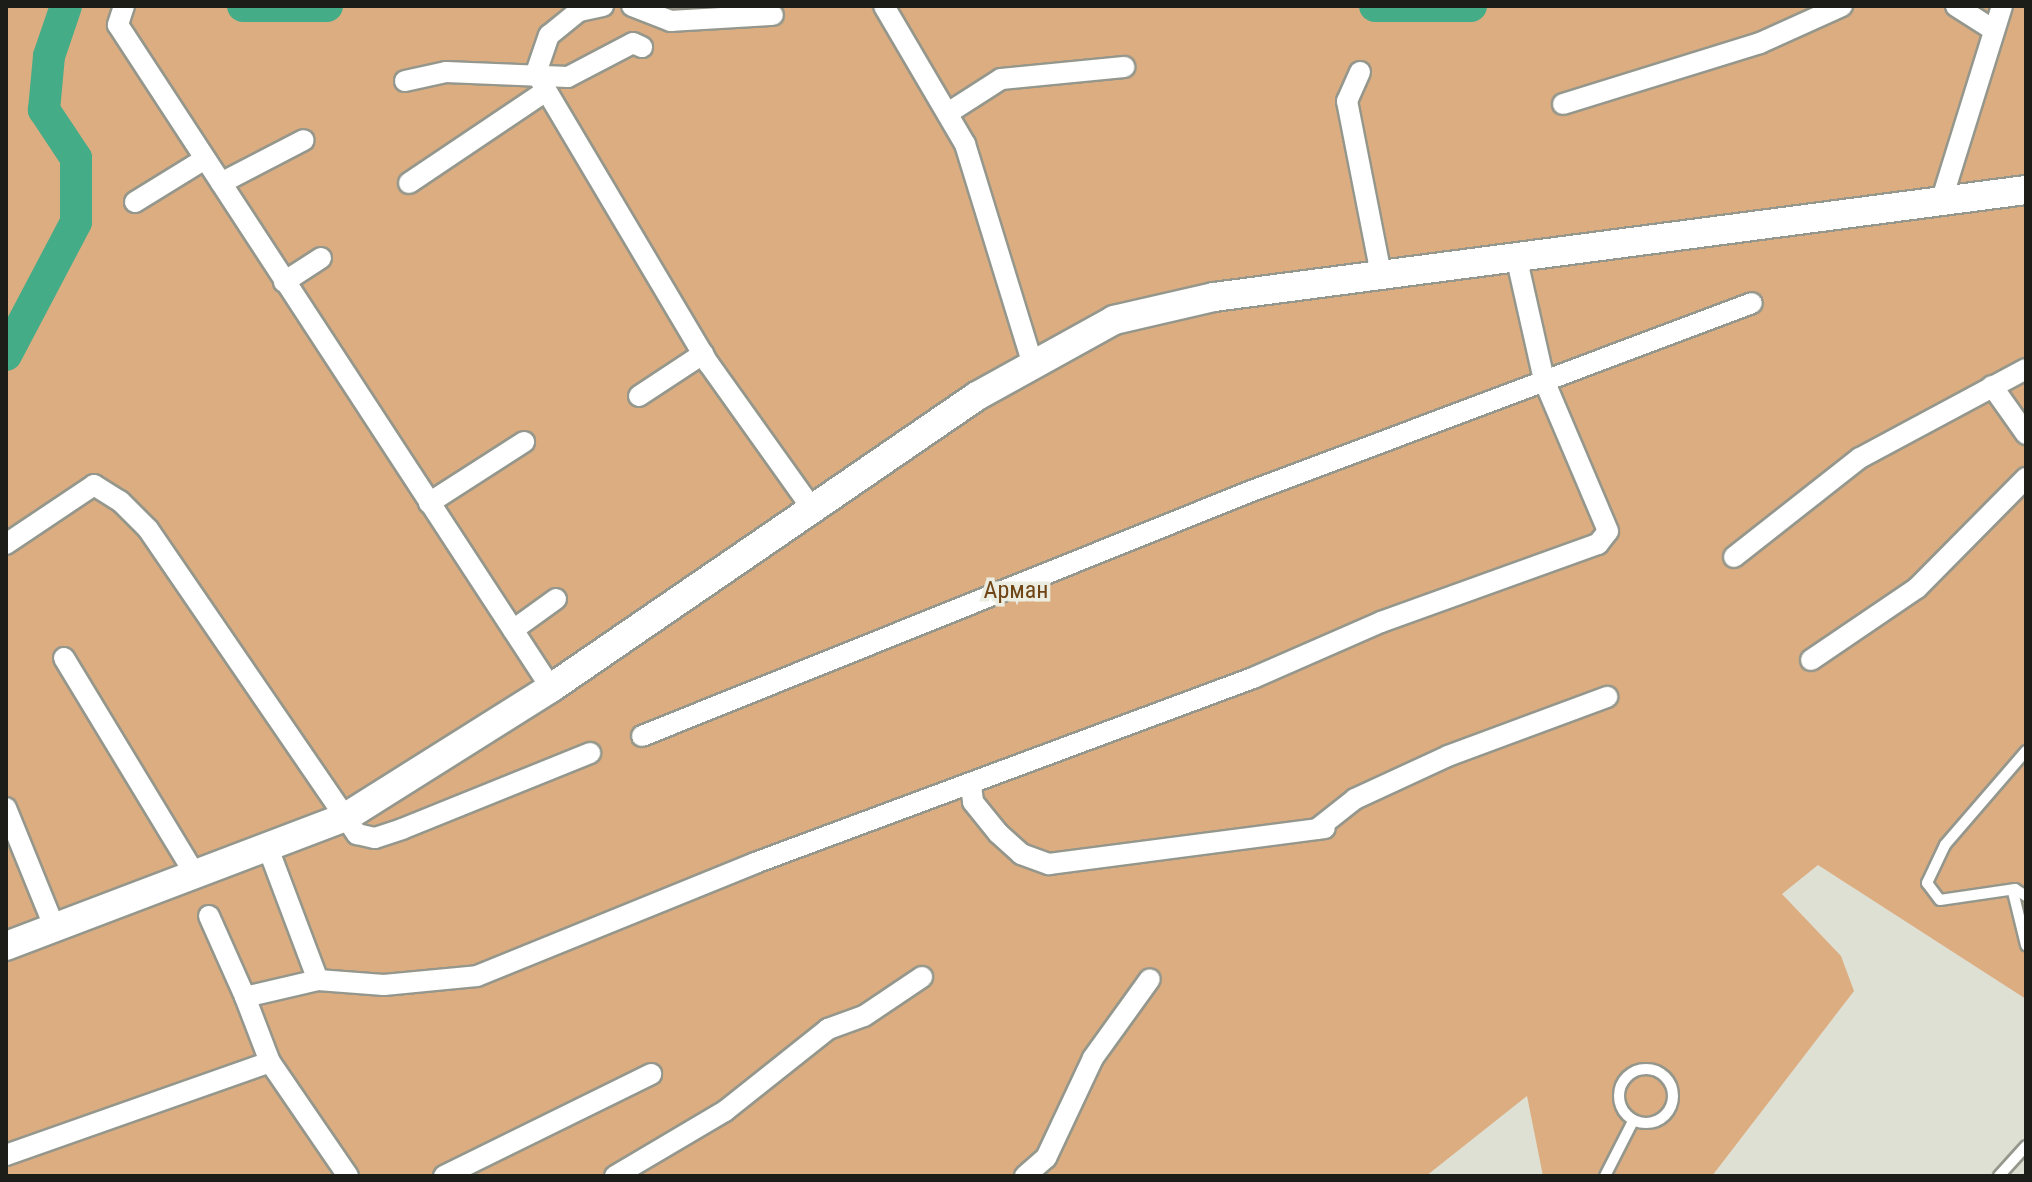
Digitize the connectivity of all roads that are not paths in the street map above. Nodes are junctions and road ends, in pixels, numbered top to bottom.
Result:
1 (124, 6) edge
2 (603, 6) edge
3 (632, 6) edge
4 (884, 6) edge
5 (1842, 6) edge
6 (1956, 6) edge
7 (2002, 6) edge
8 (773, 15) dead end
9 (1992, 29) junction
10 (642, 47) dead end
11 (1124, 67) dead end
12 (1360, 72) dead end
13 (536, 73) junction
14 (405, 81) dead end
15 (546, 91) junction
16 (1563, 104) dead end
17 (948, 113) junction
18 (304, 140) dead end
19 (205, 159) junction
20 (221, 183) junction
21 (409, 183) dead end
22 (2026, 190) edge
23 (135, 202) dead end
24 (1941, 202) junction
25 (321, 258) dead end
26 (1517, 260) junction
27 (1382, 279) junction
28 (284, 282) junction
29 (1752, 303) dead end
30 (703, 354) junction
31 (1032, 362) junction
32 (2026, 369) edge
33 (1544, 380) junction
34 (1992, 386) junction
35 (639, 396) dead end
36 (2026, 434) edge
37 (524, 442) dead end
38 (2026, 478) edge
39 (429, 503) junction
40 (813, 510) junction
41 (6, 544) edge
42 (1734, 557) dead end
43 (556, 599) dead end
44 (513, 630) junction
45 (64, 658) dead end
46 (1811, 660) dead end
47 (551, 688) junction
48 (1607, 697) dead end
49 (642, 736) dead end
50 (2026, 751) edge
51 (590, 753) dead end
52 (971, 785) junction
53 (6, 808) edge
54 (346, 817) junction
55 (268, 848) junction
56 (195, 874) junction
57 (2013, 892) junction
58 (2026, 896) edge
59 (209, 916) dead end
60 (54, 926) junction
61 (2026, 945) edge
62 (6, 946) edge
63 (922, 977) dead end
64 (1150, 979) dead end
65 (318, 980) junction
66 (245, 997) junction
67 (270, 1062) junction
68 (651, 1074) dead end
69 (1632, 1123) junction
70 (2026, 1146) edge
71 (6, 1155) edge
72 (348, 1176) edge
73 (444, 1176) edge
74 (615, 1176) edge
75 (1025, 1176) edge
76 (1605, 1176) edge
77 (1999, 1176) edge

1 - 19 street
2 - 13 street
3 - 8 street
4 - 17 street
5 - 16 street
6 - 9 street
7 - 9 street
9 - 24 street
10 - 13 street
11 - 17 street
12 - 27 street
13 - 14 street
13 - 15 street
15 - 21 street
15 - 30 street
17 - 31 street
18 - 20 street
19 - 20 street
19 - 23 street
20 - 28 street
22 - 24 street
24 - 26 street
25 - 28 street
26 - 27 street
26 - 33 street
27 - 31 street
28 - 39 street
29 - 33 street
30 - 35 street
30 - 40 street
31 - 40 street
32 - 34 street
33 - 49 street
33 - 52 street
34 - 36 street
34 - 42 street
37 - 39 street
38 - 46 street
39 - 44 street
40 - 47 street
41 - 54 street
43 - 44 street
44 - 47 street
45 - 56 street
47 - 54 street
48 - 52 street
50 - 57 lane
51 - 54 street
52 - 65 street
53 - 60 street
54 - 55 street
55 - 56 street
55 - 65 street
56 - 60 street
57 - 58 lane
57 - 61 lane
59 - 66 street
60 - 62 street
63 - 74 street
64 - 75 street
65 - 66 street
66 - 67 street
67 - 71 street
67 - 72 street
68 - 73 street
69 - 69 lane
69 - 76 lane
70 - 77 lane

